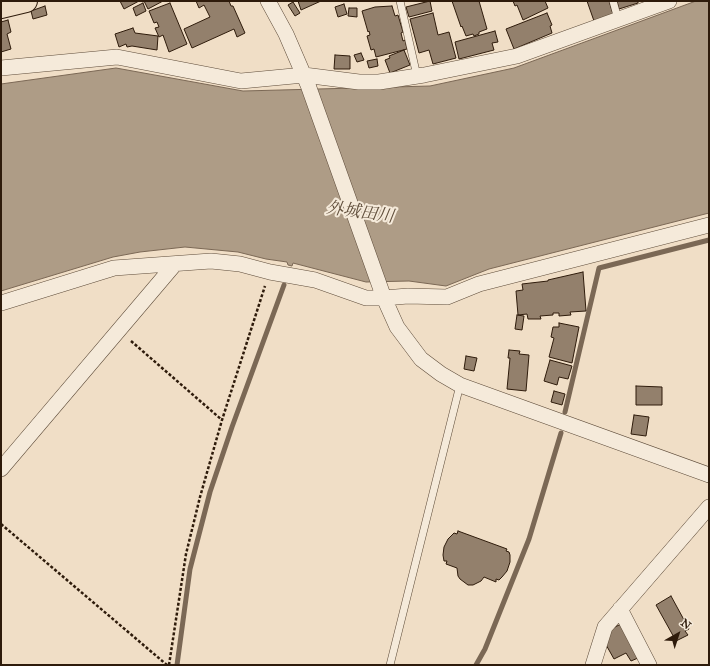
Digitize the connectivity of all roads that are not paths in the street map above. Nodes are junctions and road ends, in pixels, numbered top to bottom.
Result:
1 (26, 1) edge
2 (268, 1) edge
3 (400, 1) edge
4 (404, 1) edge
5 (613, 1) edge
6 (669, 1) edge
7 (1, 6) edge
8 (618, 19) junction
9 (1, 68) edge
10 (417, 76) junction
11 (306, 80) junction
12 (709, 224) edge
13 (175, 264) junction
14 (382, 294) junction
15 (1, 303) edge
16 (460, 385) junction
17 (1, 469) edge
18 (709, 475) edge
19 (709, 507) edge
20 (620, 609) junction
21 (390, 665) edge
22 (593, 665) edge
23 (649, 665) edge

1 - 7 main road
2 - 11 street
3 - 4 lane
3 - 10 lane
5 - 8 lane
6 - 8 street
8 - 10 street
9 - 11 street
10 - 11 street
11 - 14 street
12 - 14 street
13 - 14 street
13 - 15 street
13 - 17 street
14 - 16 street
16 - 18 street
16 - 21 lane
19 - 20 street
20 - 22 street
20 - 23 street

